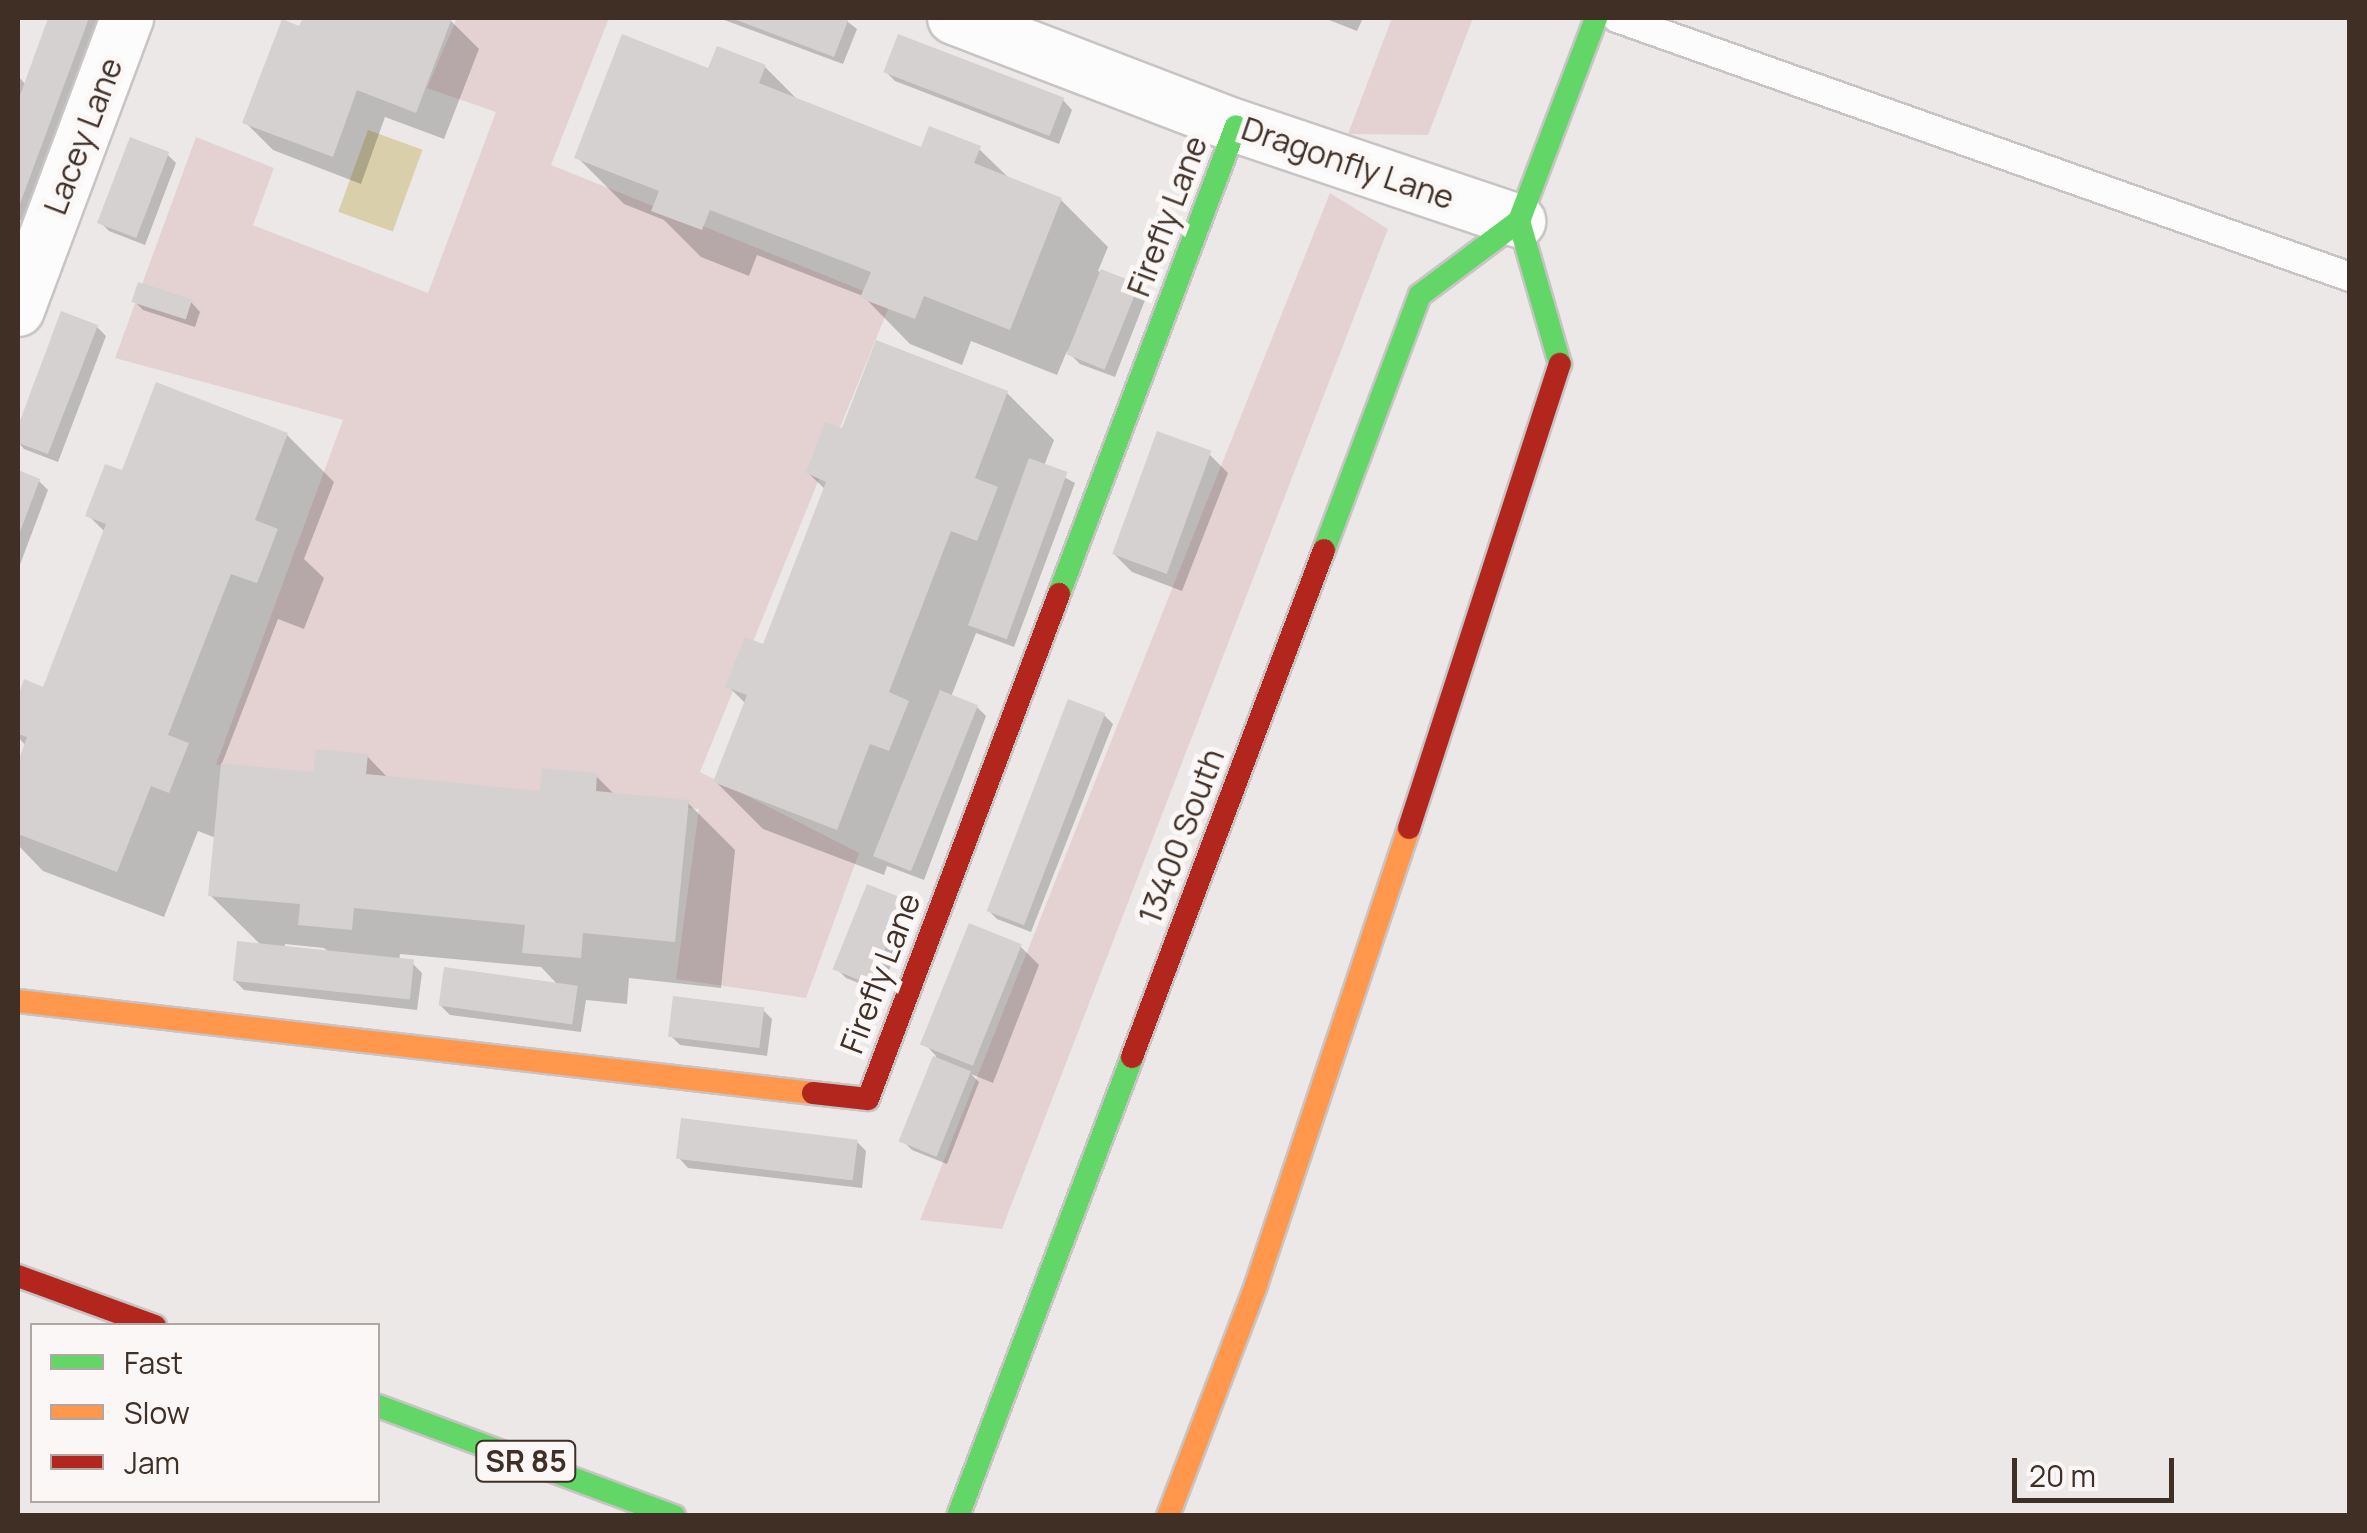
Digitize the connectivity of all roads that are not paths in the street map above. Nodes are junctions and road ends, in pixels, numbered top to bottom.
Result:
1 (127, 18) edge
2 (954, 18) edge
3 (1596, 18) edge
4 (1617, 18) edge
5 (1236, 126) junction
6 (1519, 221) junction
7 (2350, 277) edge
8 (18, 310) edge
9 (18, 1001) edge
10 (18, 1276) edge
11 (147, 1323) edge
12 (380, 1407) edge
13 (674, 1516) edge
14 (958, 1516) edge
15 (1168, 1516) edge

1 - 8 street, Lacey Lane
2 - 5 street, Dragonfly Lane
3 - 6 main road
4 - 7 lane
5 - 6 street, Dragonfly Lane
5 - 9 main road, Firefly Lane
6 - 14 main road, 13400 South
6 - 15 main road
10 - 11 main road
12 - 13 main road, SR 85

